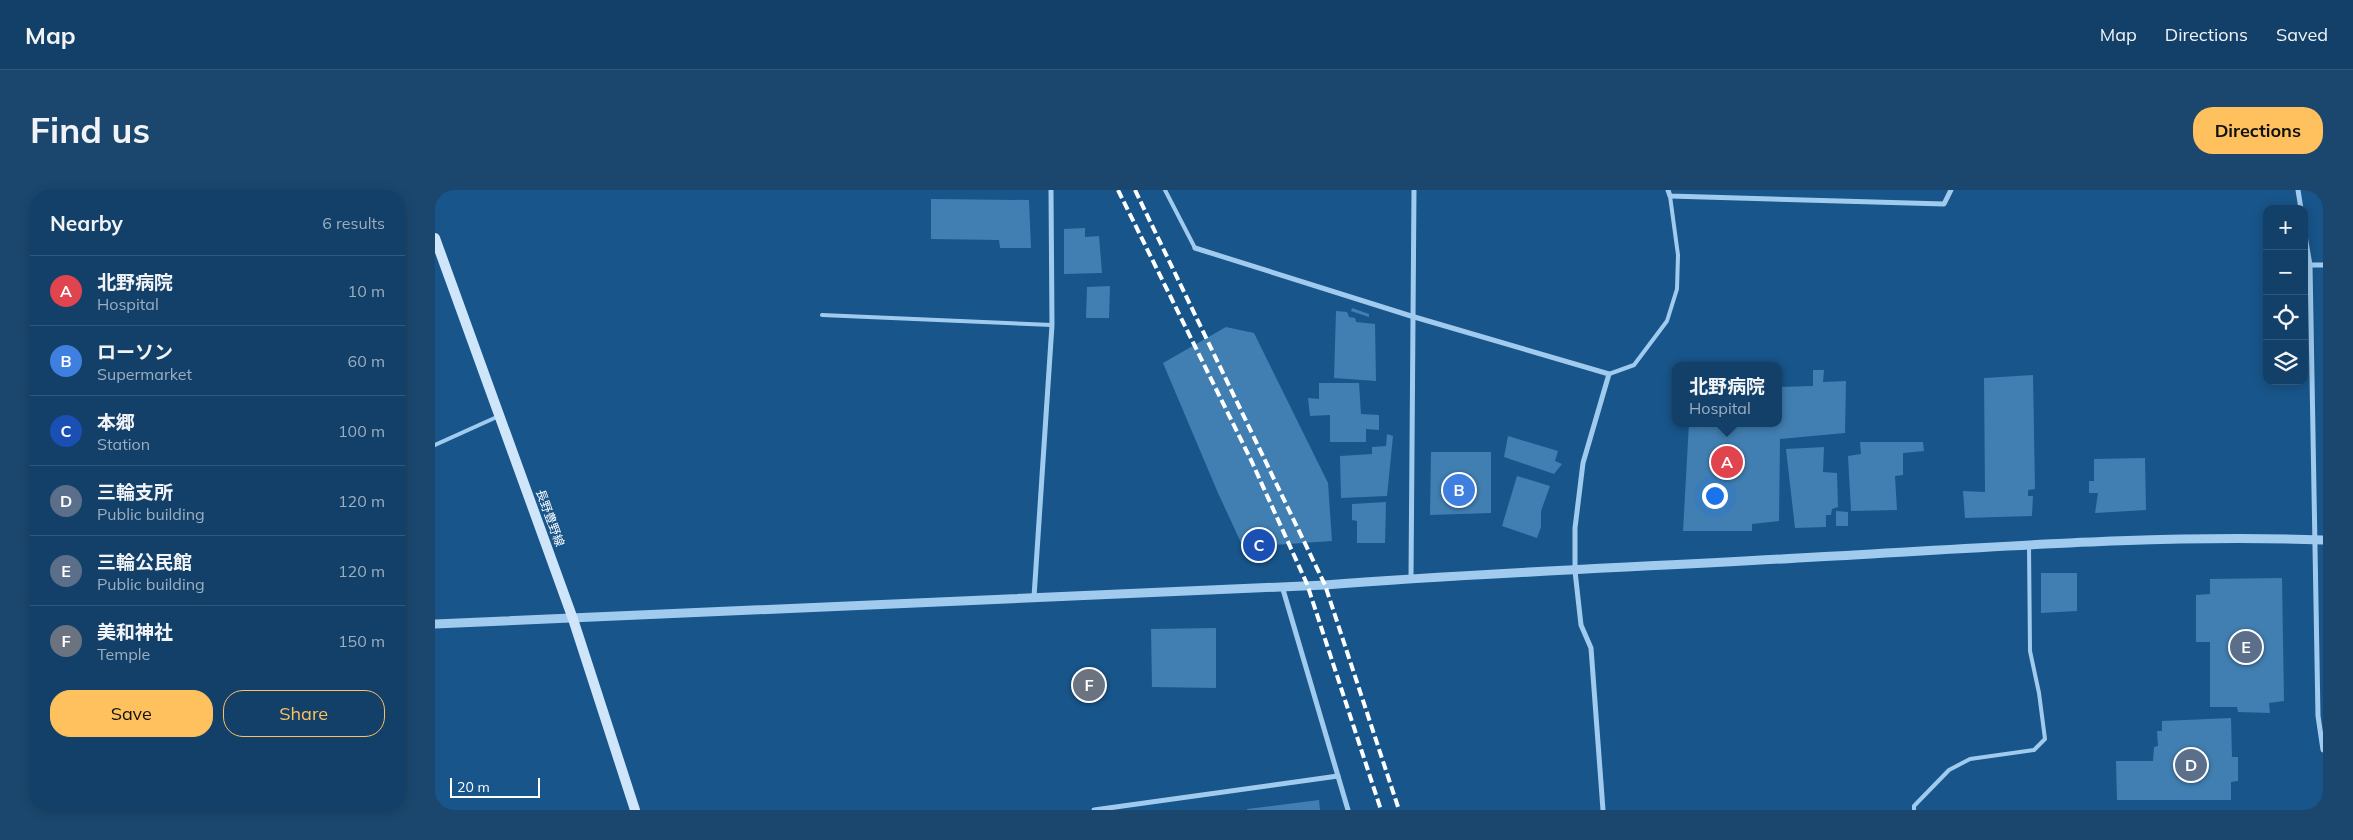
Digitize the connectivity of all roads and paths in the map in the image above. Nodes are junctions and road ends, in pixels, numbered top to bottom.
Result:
1 (1051, 190) edge
2 (1165, 190) edge
3 (1413, 190) edge
4 (1951, 190) edge
5 (2298, 190) edge
6 (1669, 193) edge
7 (2300, 205) edge
8 (435, 238) edge
9 (1195, 248) joint
10 (2307, 250) edge
11 (2323, 265) edge
12 (2309, 266) junction
13 (822, 316) dead end
14 (1411, 316) junction
15 (1052, 325) junction
16 (1609, 374) junction
17 (500, 416) junction
18 (435, 445) edge
19 (2319, 540) edge
20 (2029, 545) junction
21 (1575, 571) junction
22 (1411, 578) junction
23 (1281, 585) junction
24 (1035, 597) junction
25 (573, 619) junction
26 (435, 624) edge
27 (2323, 750) edge
28 (1338, 776) junction
29 (635, 810) edge
30 (1094, 810) edge
31 (1348, 810) edge
32 (1603, 810) edge
33 (1914, 810) edge

1 - 15 street
2 - 9 lane
3 - 14 street
4 - 6 street
5 - 7 street
6 - 16 lane
8 - 17 main road, 長野豊野線
9 - 14 street
10 - 12 street
11 - 12 street
12 - 19 street
13 - 15 lane
14 - 16 street
14 - 22 street
15 - 24 street
16 - 21 street
17 - 18 lane
17 - 25 main road, 長野豊野線
19 - 20 street
19 - 27 street
20 - 21 street
20 - 33 lane
21 - 22 street
21 - 32 street
22 - 23 street
23 - 24 street
23 - 28 street
24 - 25 street
25 - 26 street
25 - 29 main road, 長野豊野線
28 - 30 street
28 - 31 street

